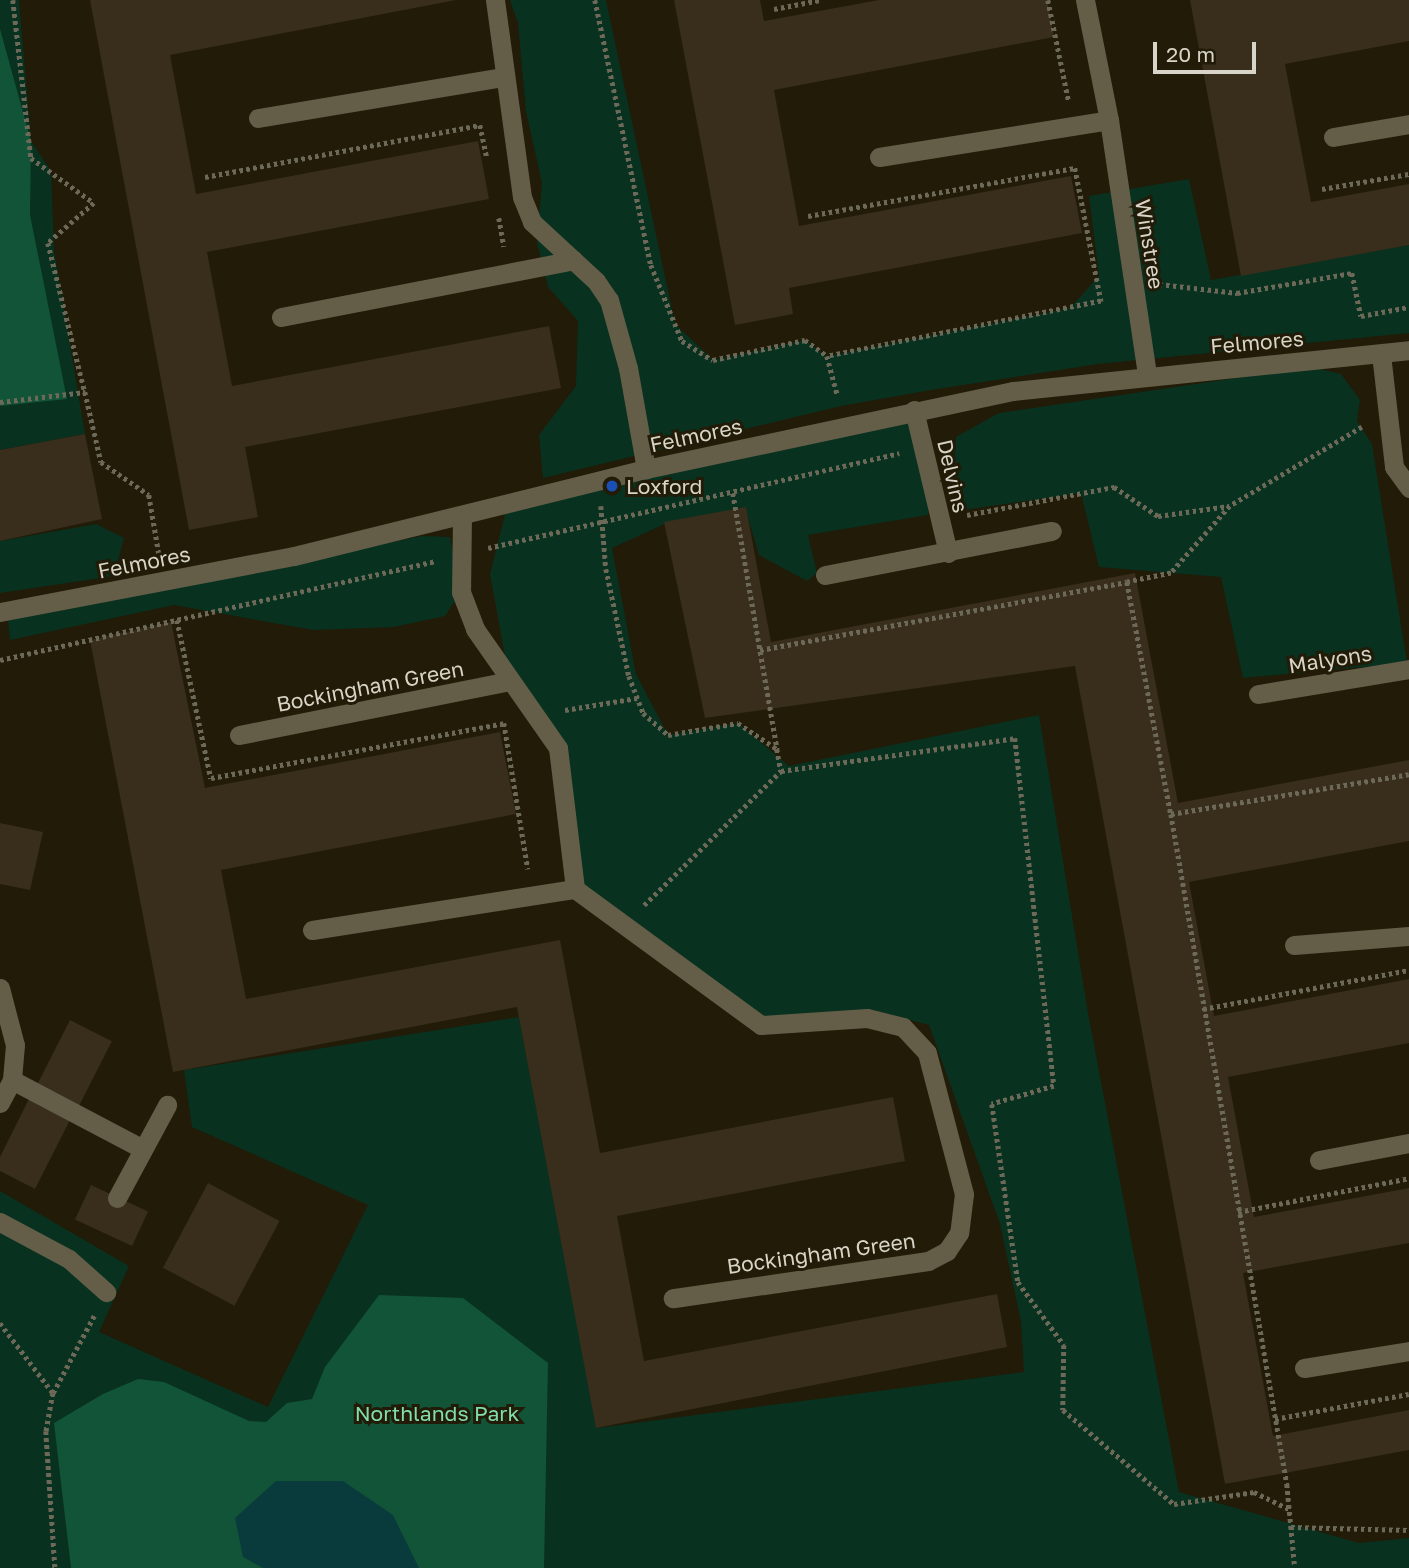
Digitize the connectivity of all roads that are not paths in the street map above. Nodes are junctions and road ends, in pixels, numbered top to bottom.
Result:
1 (495, 0) edge
2 (1085, 0) edge
3 (504, 77) junction
4 (258, 118) dead end
5 (1108, 120) junction
6 (1409, 124) edge
7 (1333, 137) dead end
8 (879, 157) dead end
9 (573, 260) junction
10 (281, 317) dead end
11 (1409, 350) edge
12 (1381, 354) junction
13 (1147, 375) junction
14 (914, 410) junction
15 (646, 469) junction
16 (1409, 488) edge
17 (462, 515) junction
18 (1052, 531) dead end
19 (947, 553) junction
20 (825, 575) dead end
21 (0, 612) edge
22 (1409, 669) edge
23 (510, 681) junction
24 (1258, 694) dead end
25 (239, 735) dead end
26 (576, 889) junction
27 (312, 930) dead end
28 (1409, 936) edge
29 (1294, 945) dead end
30 (0, 988) edge
31 (12, 1080) junction
32 (0, 1103) edge
33 (167, 1105) dead end
34 (1409, 1143) edge
35 (143, 1149) junction
36 (1319, 1160) dead end
37 (117, 1198) dead end
38 (0, 1222) edge
39 (106, 1292) road end
40 (673, 1298) dead end
41 (1409, 1350) edge
42 (1304, 1368) dead end

1 - 3 street
2 - 5 street, Winstree
3 - 4 street
3 - 9 street
5 - 8 street
5 - 13 street, Winstree
6 - 7 street
9 - 10 street
9 - 15 street
11 - 12 street, Felmores
12 - 13 street, Felmores
12 - 16 street
13 - 14 street, Felmores
14 - 15 street, Felmores
14 - 19 street, Delvins
15 - 17 street, Felmores
17 - 21 street, Felmores
17 - 23 street, Bockingham Green
18 - 19 street
19 - 20 street
22 - 24 street, Malyons
23 - 25 street, Bockingham Green
23 - 26 street, Bockingham Green
26 - 27 street
26 - 40 street, Bockingham Green
28 - 29 street
30 - 31 street
31 - 32 street
31 - 35 street
33 - 35 street
34 - 36 street
35 - 37 street
38 - 39 street
41 - 42 street

